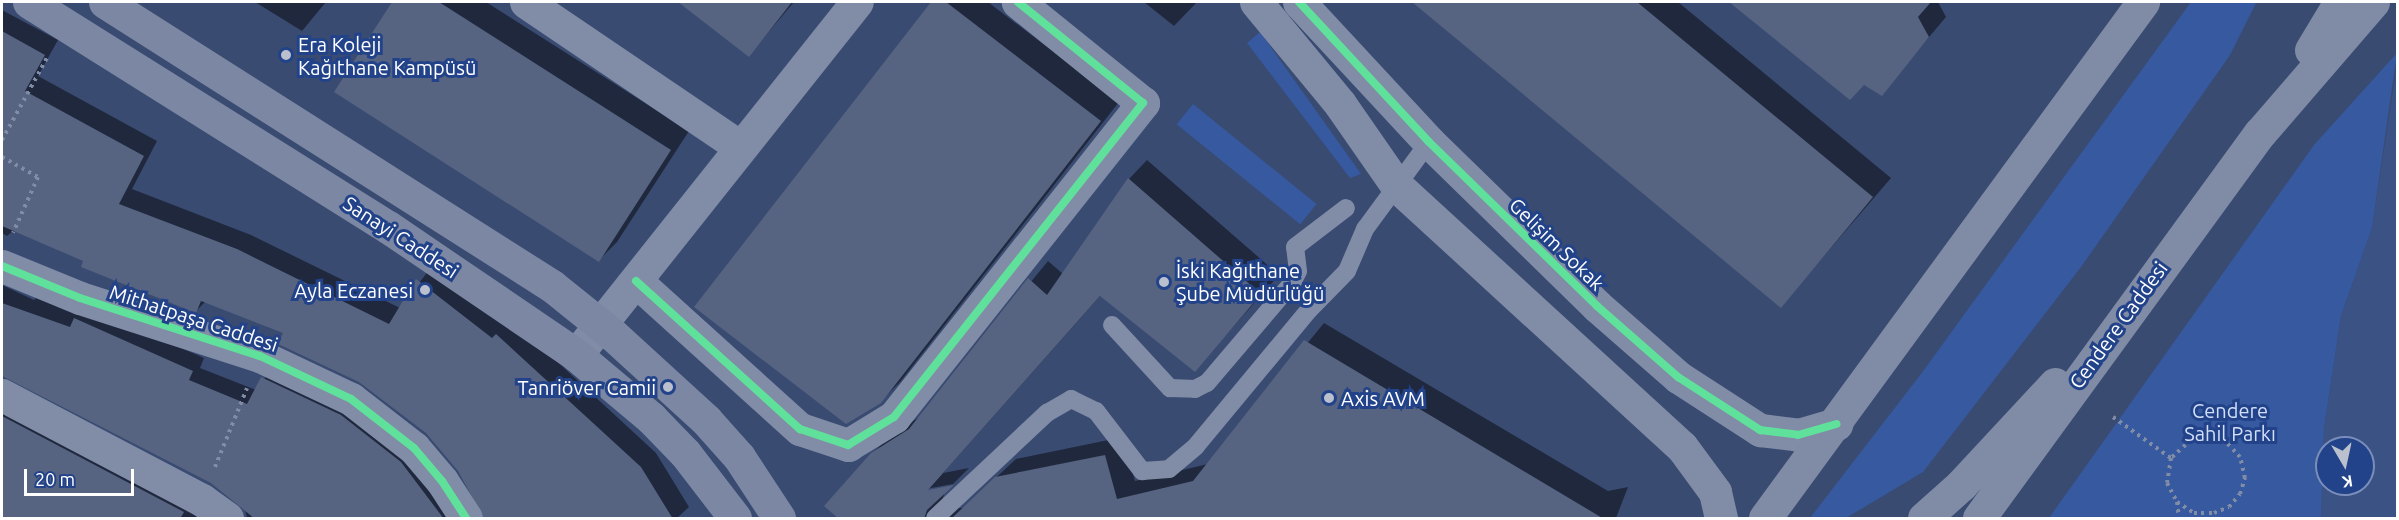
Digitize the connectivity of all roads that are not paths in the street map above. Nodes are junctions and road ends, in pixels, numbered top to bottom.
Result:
1 (29, 2) edge
2 (105, 2) edge
3 (526, 2) edge
4 (856, 2) edge
5 (1018, 2) edge
6 (1256, 2) edge
7 (1299, 2) edge
8 (2143, 2) edge
9 (2340, 2) edge
10 (2373, 2) edge
11 (2260, 133) junction
12 (1429, 142) junction
13 (740, 147) junction
14 (1397, 186) junction
15 (1346, 208) dead end
16 (6, 252) edge
17 (636, 281) junction
18 (2130, 308) junction
19 (601, 324) junction
20 (1112, 326) dead end
21 (576, 355) junction
22 (2, 395) edge
23 (1836, 424) junction
24 (215, 509) edge
25 (466, 519) edge
26 (735, 519) edge
27 (779, 519) edge
28 (936, 519) edge
29 (1721, 519) edge
30 (1765, 519) edge
31 (1924, 519) edge
32 (1979, 519) edge

1 - 21 main road, Sanayi Caddesi
2 - 19 main road, Sanayi Caddesi
3 - 13 street
4 - 13 street
5 - 17 street
6 - 14 street
7 - 12 street, Gelişim Sokak
8 - 23 main road
9 - 11 main road, Cendere Caddesi
10 - 11 main road, Cendere Caddesi
11 - 18 main road, Cendere Caddesi
12 - 14 lane
12 - 23 street, Gelişim Sokak
13 - 17 street
14 - 28 lane
14 - 29 street
15 - 20 lane
16 - 25 street, Mithatpaşa Caddesi
17 - 19 street
18 - 31 main road
18 - 32 main road, Cendere Caddesi
19 - 21 street
19 - 27 main road, Sanayi Caddesi
21 - 26 main road, Sanayi Caddesi
22 - 24 street
23 - 30 main road

